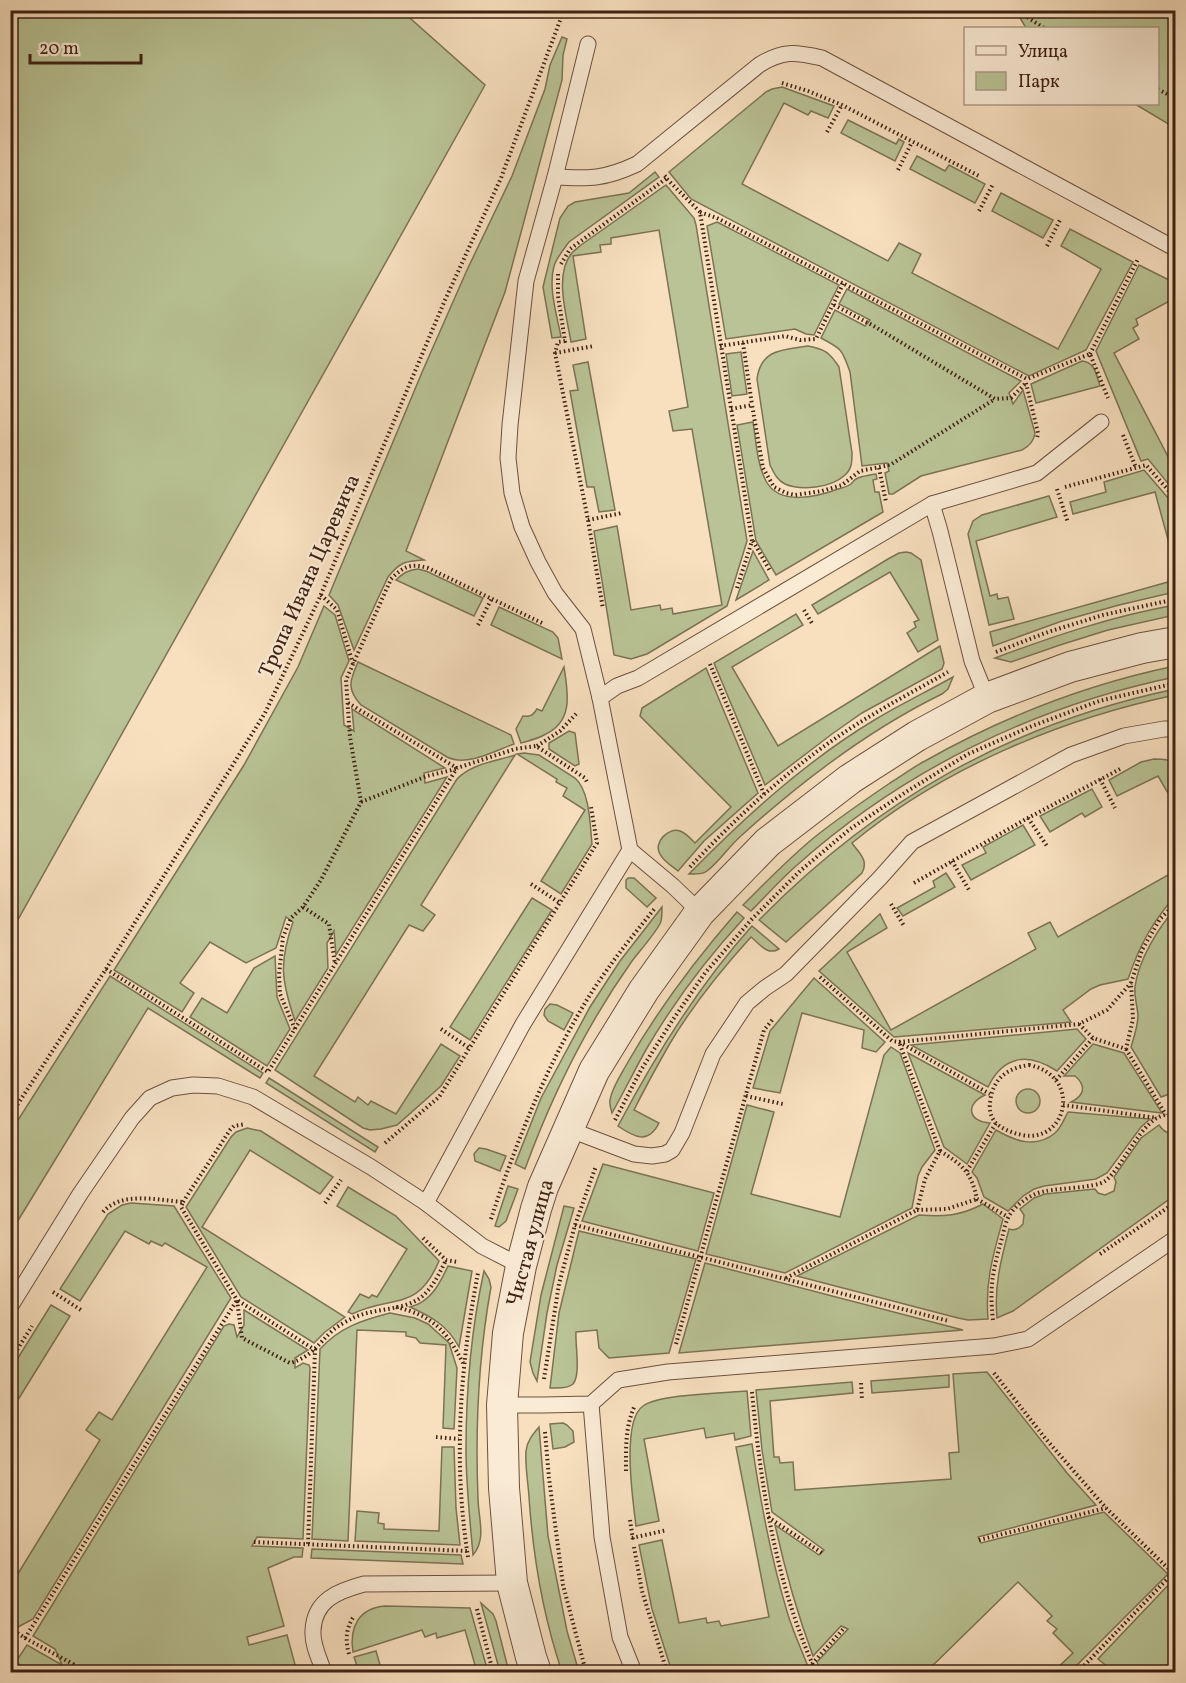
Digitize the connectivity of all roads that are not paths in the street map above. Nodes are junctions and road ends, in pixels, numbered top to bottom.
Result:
1 (588, 44) dead end
2 (555, 177) junction
3 (1176, 249) edge
4 (1101, 422) dead end
5 (932, 504) junction
6 (1176, 642) edge
7 (600, 698) junction
8 (987, 698) junction
9 (1176, 729) edge
10 (630, 850) junction
11 (700, 912) junction
12 (568, 1129) junction
13 (426, 1203) junction
14 (1176, 1238) edge
15 (521, 1266) junction
16 (10, 1307) edge
17 (591, 1404) junction
18 (502, 1405) junction
19 (513, 1583) junction
20 (324, 1672) edge
21 (536, 1672) edge
22 (634, 1672) edge

1 - 2 lane
2 - 3 lane
2 - 7 lane
4 - 5 lane
5 - 7 lane
5 - 8 lane
6 - 8 street, Чистая улица
7 - 10 lane
8 - 11 street, Чистая улица
9 - 12 lane
10 - 11 lane
10 - 13 lane
11 - 12 street, Чистая улица
12 - 15 street, Чистая улица
13 - 15 lane
13 - 16 lane
14 - 17 lane
15 - 18 street, Чистая улица
17 - 18 lane
17 - 22 lane
18 - 19 street, Чистая улица
19 - 20 lane
19 - 21 street, Чистая улица

